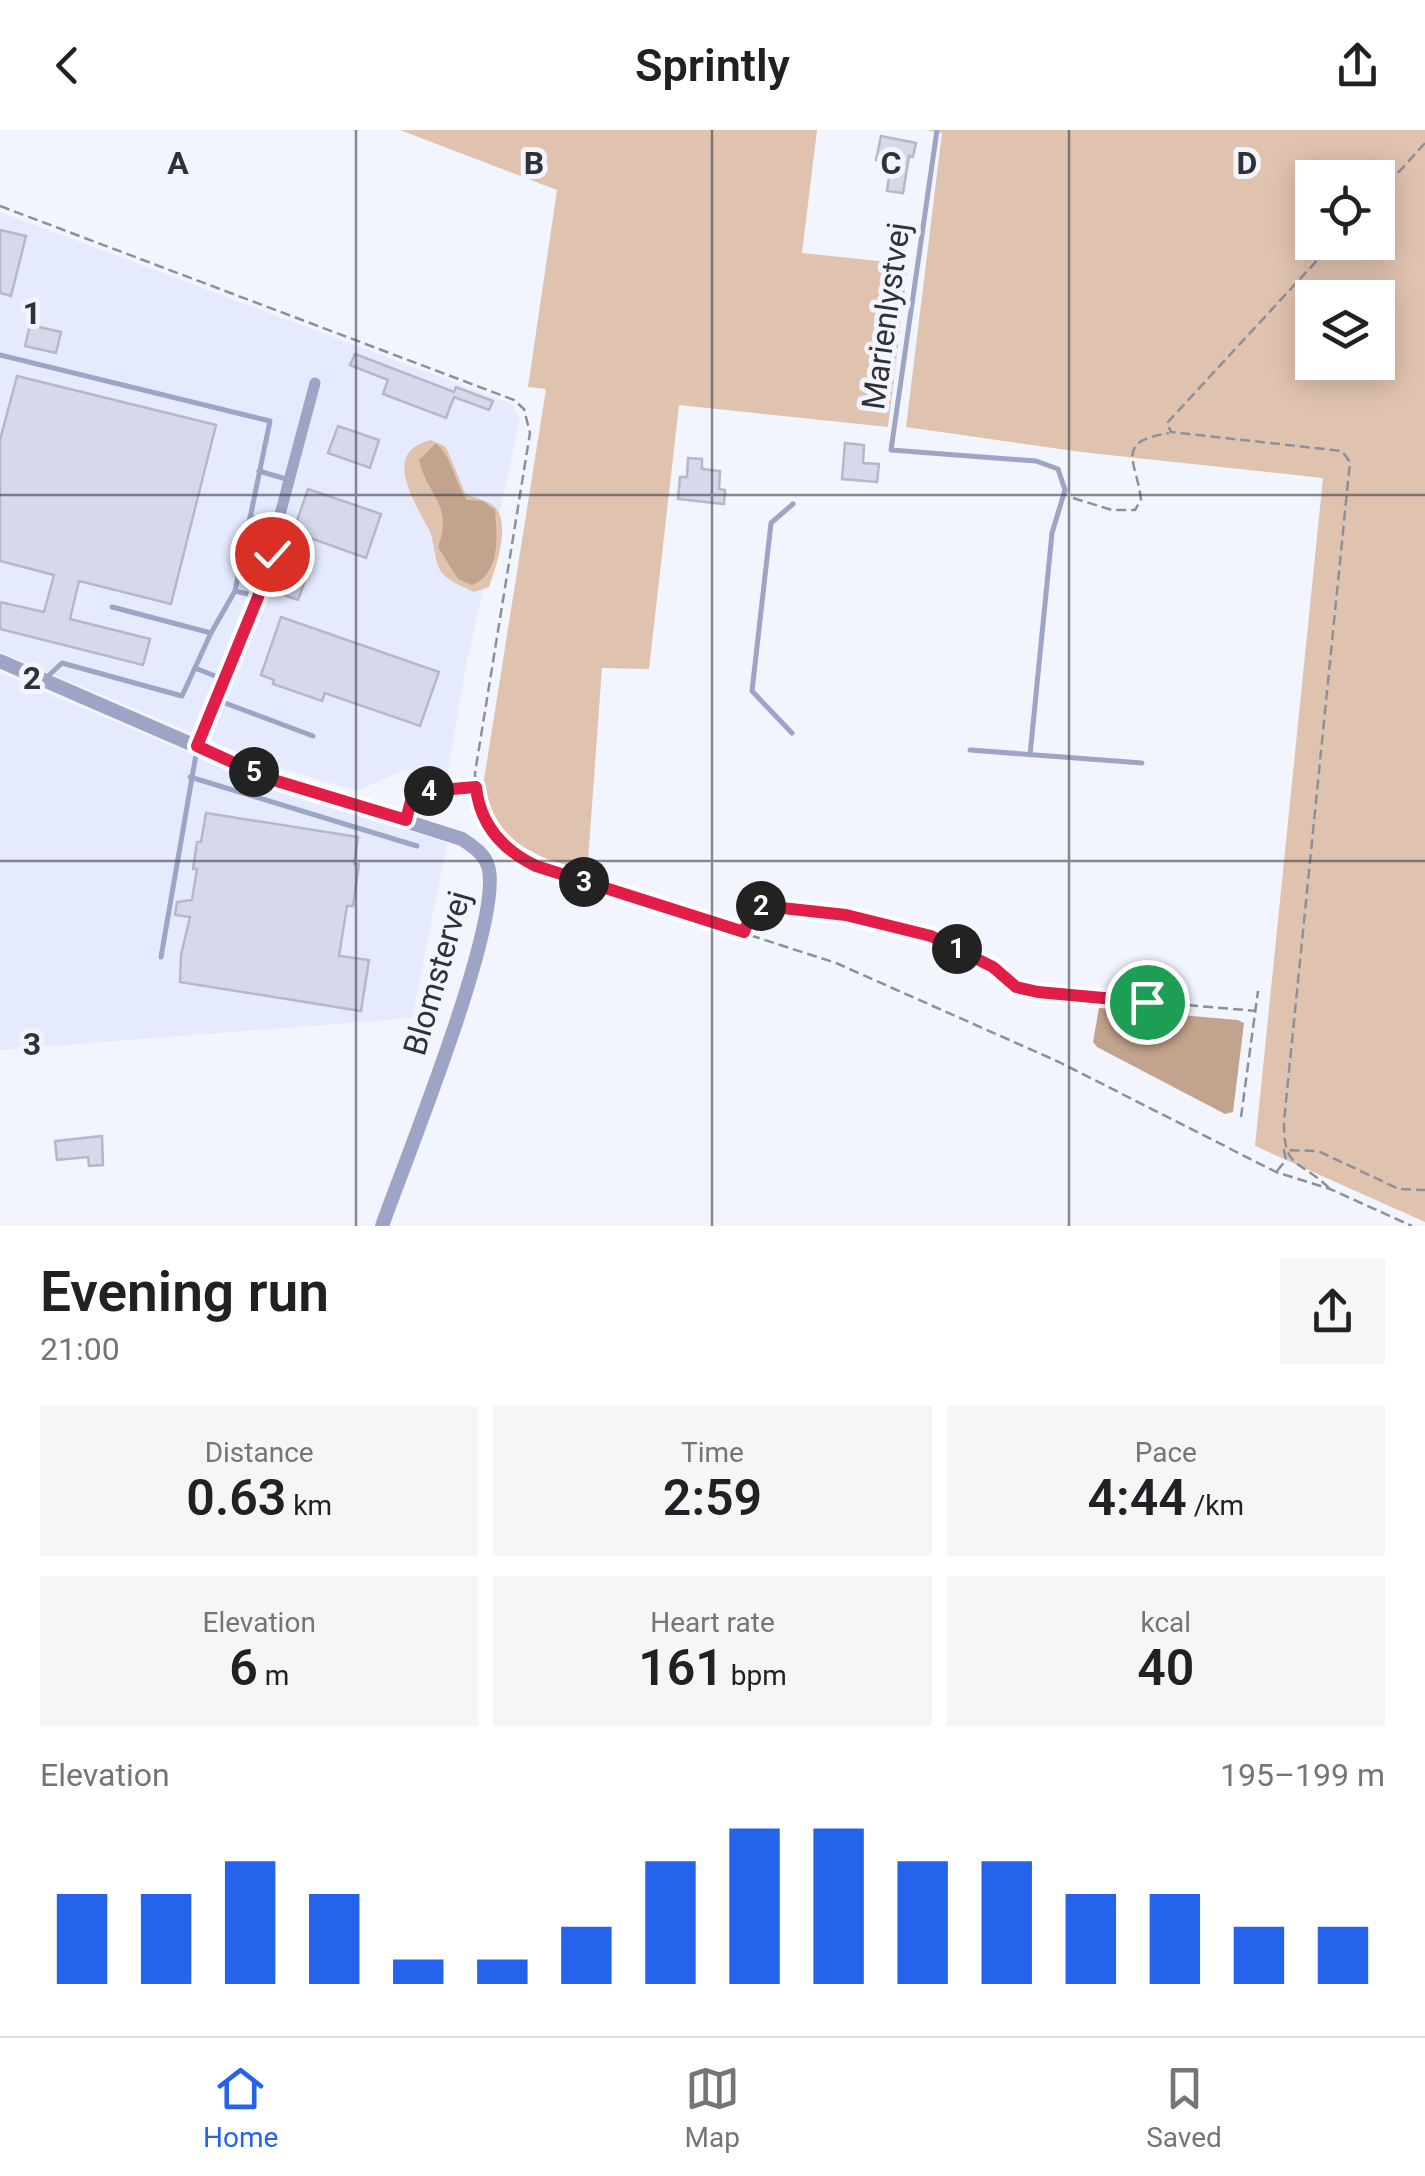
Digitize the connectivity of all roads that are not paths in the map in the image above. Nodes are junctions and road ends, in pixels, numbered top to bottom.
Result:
1 (937, 130) edge
2 (0, 355) edge
3 (315, 383) dead end
4 (259, 472) junction
5 (289, 480) junction
6 (793, 504) dead end
7 (250, 516) junction
8 (279, 524) junction
9 (235, 590) junction
10 (258, 597) junction
11 (112, 607) dead end
12 (211, 633) junction
13 (0, 661) edge
14 (195, 668) junction
15 (44, 680) junction
16 (225, 680) junction
17 (217, 700) junction
18 (792, 733) dead end
19 (313, 736) dead end
20 (197, 746) junction
21 (970, 750) dead end
22 (1030, 755) junction
23 (1142, 764) dead end
24 (190, 778) junction
25 (417, 846) dead end
26 (161, 957) dead end
27 (382, 1226) edge

1 - 22 lane, Marienlystvej
2 - 4 lane
3 - 5 street
4 - 5 lane
4 - 7 lane
5 - 8 street
6 - 18 lane
7 - 8 lane
7 - 9 lane
8 - 10 street
9 - 10 lane
9 - 12 lane
10 - 16 street
11 - 12 lane
12 - 14 lane
13 - 15 street, Blomstervej
14 - 15 lane
14 - 16 lane
15 - 20 street, Blomstervej
16 - 17 street
17 - 19 lane
17 - 20 street
20 - 24 lane
20 - 27 street, Blomstervej
21 - 22 lane
22 - 23 lane
24 - 25 lane
24 - 26 lane

